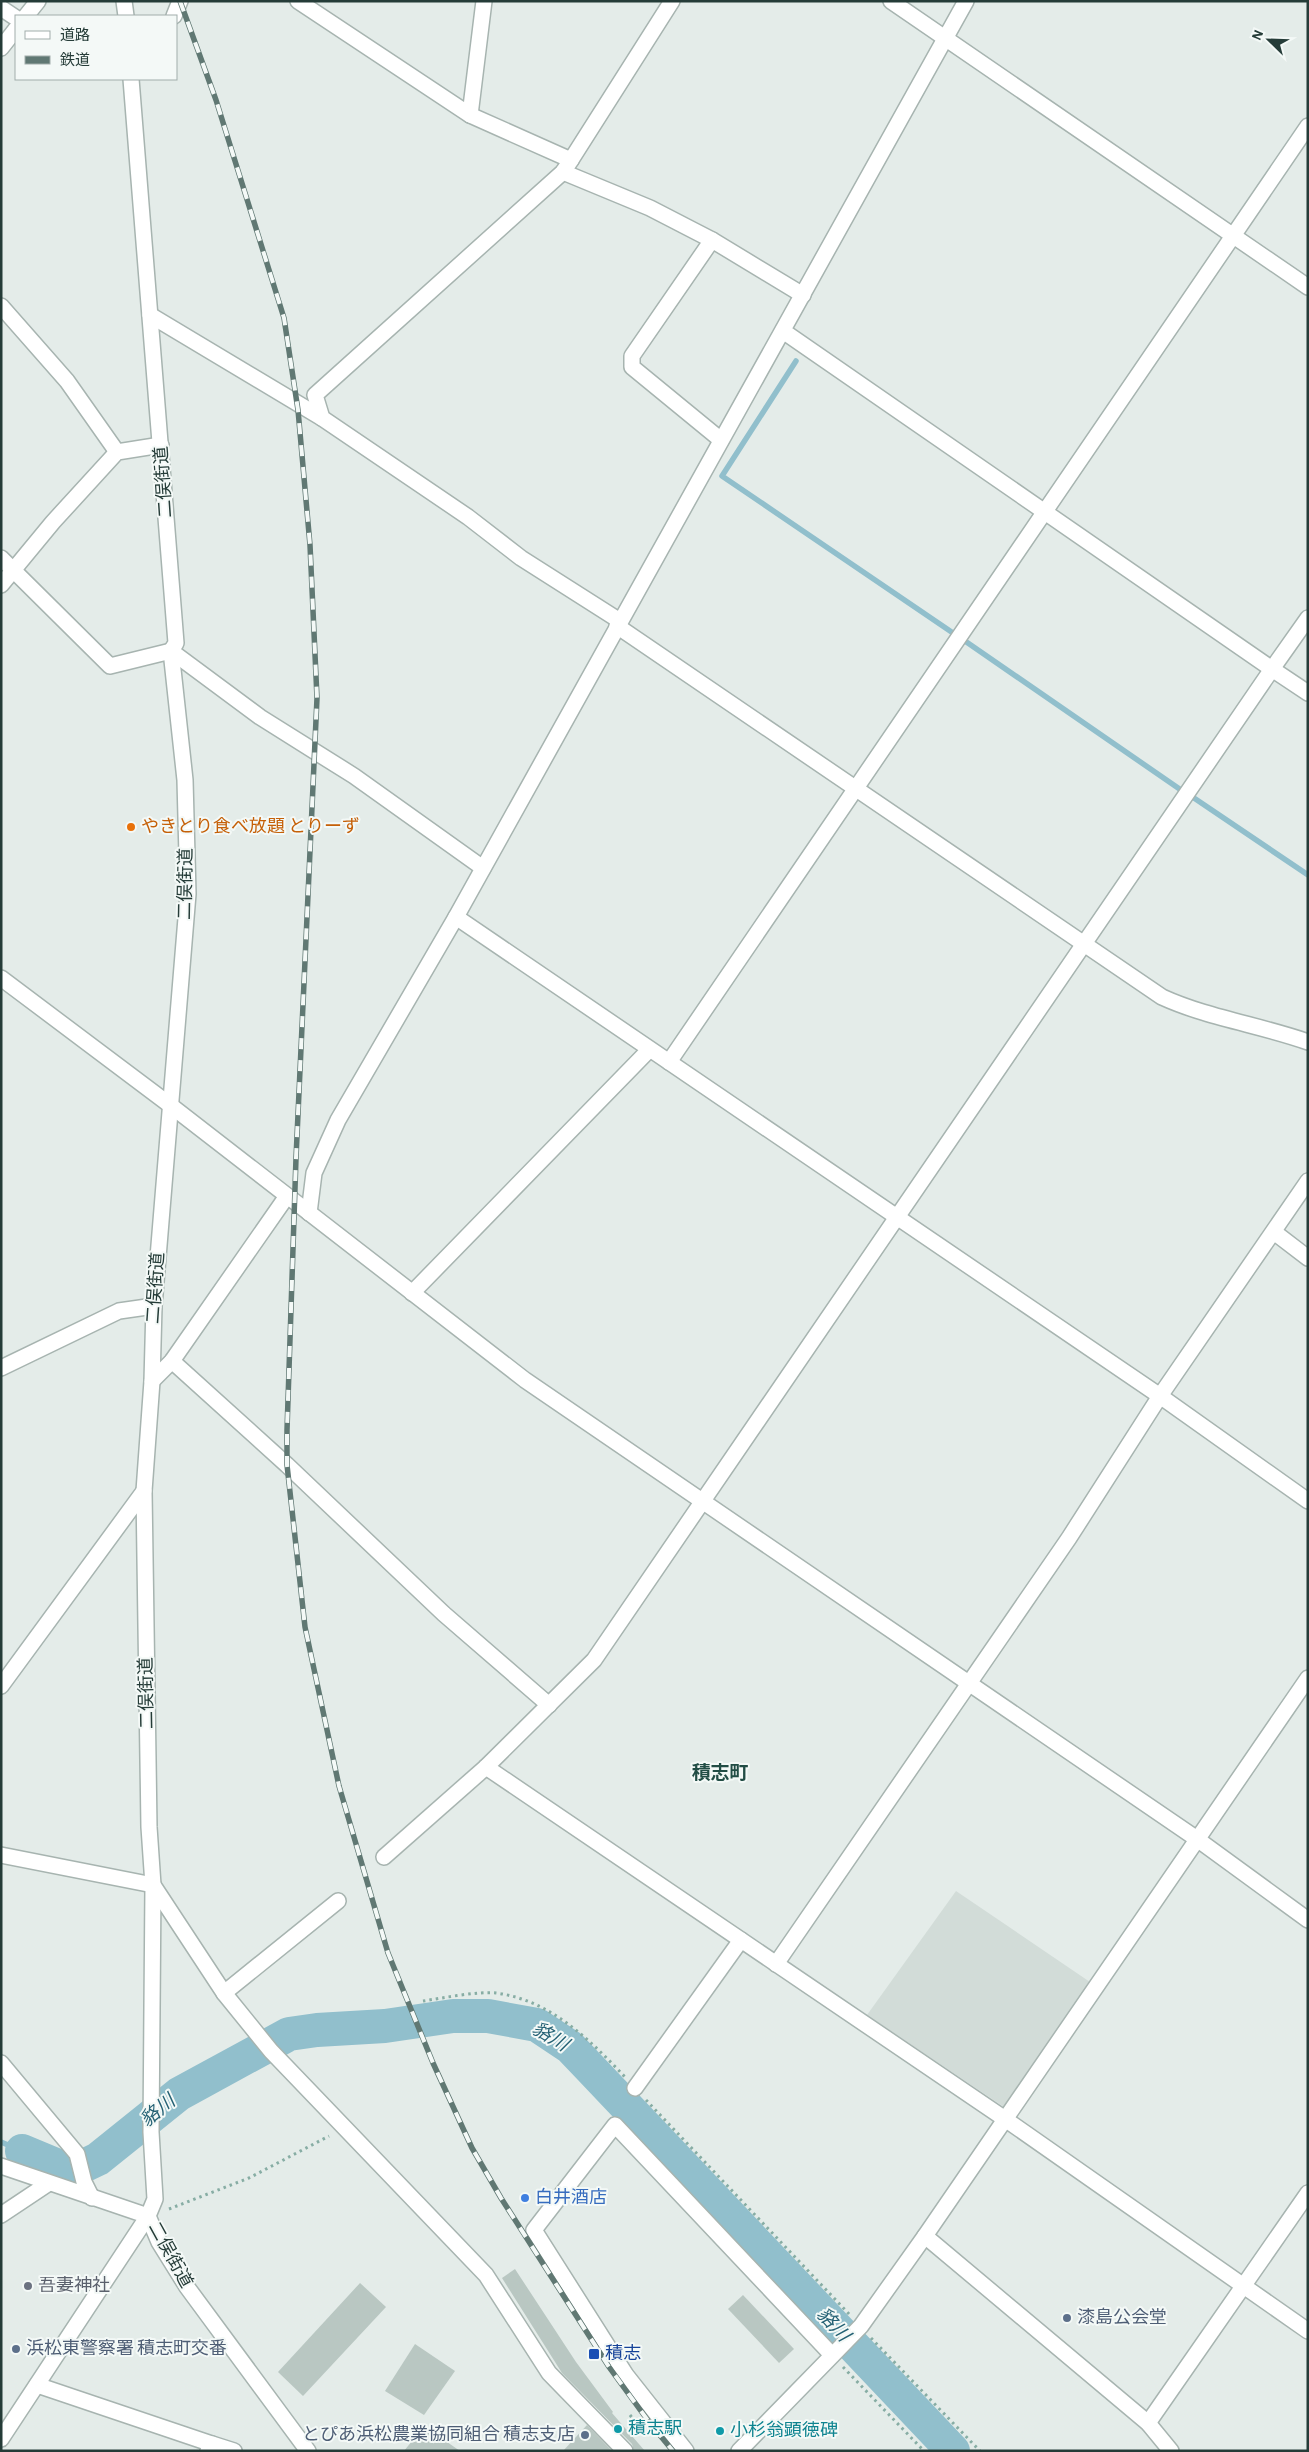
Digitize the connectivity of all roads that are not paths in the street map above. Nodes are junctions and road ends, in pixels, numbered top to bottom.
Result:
1 (38, 1) edge
2 (124, 1) edge
3 (180, 1) edge
4 (298, 1) edge
5 (484, 1) edge
6 (672, 1) edge
7 (891, 1) edge
8 (966, 1) edge
9 (1, 8) edge
10 (27, 15) edge
11 (126, 15) edge
12 (174, 15) edge
13 (15, 17) edge
14 (15, 30) edge
15 (945, 39) junction
16 (1, 48) edge
17 (131, 80) edge
18 (470, 115) junction
19 (1308, 126) edge
20 (567, 166) junction
21 (1233, 237) junction
22 (712, 240) junction
23 (1308, 287) edge
24 (803, 295) junction
25 (1, 306) edge
26 (150, 315) junction
27 (782, 331) junction
28 (322, 418) junction
29 (722, 440) junction
30 (161, 445) junction
31 (117, 452) junction
32 (1045, 511) junction
33 (1, 558) edge
34 (14, 568) junction
35 (1, 585) edge
36 (1308, 618) edge
37 (619, 624) junction
38 (171, 651) junction
39 (1272, 669) junction
40 (1308, 694) edge
41 (856, 789) junction
42 (483, 868) junction
43 (456, 917) junction
44 (1084, 944) junction
45 (1, 978) edge
46 (1308, 1042) edge
47 (649, 1050) junction
48 (669, 1062) junction
49 (170, 1105) junction
50 (1308, 1181) edge
51 (287, 1196) junction
52 (309, 1213) junction
53 (897, 1218) junction
54 (1274, 1232) junction
55 (1308, 1258) edge
56 (412, 1293) junction
57 (154, 1306) junction
58 (172, 1361) junction
59 (1, 1368) edge
60 (152, 1381) junction
61 (1160, 1396) junction
62 (144, 1491) junction
63 (704, 1500) junction
64 (1308, 1501) edge
65 (4, 1676) edge
66 (1308, 1678) edge
67 (969, 1684) junction
68 (549, 1705) junction
69 (486, 1767) junction
70 (1197, 1839) junction
71 (1, 1855) edge
72 (384, 1858) dead end
73 (153, 1886) junction
74 (338, 1901) dead end
75 (1308, 1920) edge
76 (741, 1940) junction
77 (776, 1964) junction
78 (224, 1994) junction
79 (1, 2063) edge
80 (635, 2088) road end
81 (1005, 2119) junction
82 (1, 2166) edge
83 (49, 2183) junction
84 (1308, 2193) edge
85 (92, 2198) junction
86 (1, 2216) edge
87 (148, 2216) junction
88 (925, 2236) junction
89 (1243, 2285) junction
90 (1308, 2331) edge
91 (832, 2355) junction
92 (37, 2385) junction
93 (1148, 2423) junction
94 (1, 2439) edge
95 (210, 2448) edge
96 (234, 2451) edge
97 (308, 2451) edge
98 (626, 2451) edge
99 (686, 2451) edge
100 (739, 2451) edge
101 (1171, 2451) edge

1 - 10 street
2 - 11 street
3 - 12 street
4 - 18 street
5 - 18 street
6 - 20 street
7 - 15 street
8 - 15 street
9 - 13 street
14 - 16 street
15 - 21 street
15 - 24 street
17 - 26 street, 二俣街道
18 - 20 street
19 - 21 street
20 - 22 street
20 - 28 street
21 - 23 street
21 - 32 street
22 - 24 street
22 - 29 street
24 - 27 street
25 - 31 street
26 - 28 street
26 - 30 street, 二俣街道
27 - 29 street
27 - 32 street
28 - 37 street
29 - 37 street
30 - 31 street
30 - 38 street, 二俣街道
31 - 34 street
32 - 39 street
32 - 41 street
33 - 34 street
34 - 35 street
34 - 38 street
36 - 39 street
37 - 41 street
37 - 42 street
38 - 42 street
38 - 49 street, 二俣街道
39 - 40 street
39 - 44 street
41 - 44 street
41 - 48 street
42 - 43 street
43 - 47 street
43 - 52 street
44 - 46 street
44 - 53 street
45 - 49 street
47 - 48 street
47 - 56 street
48 - 53 street
49 - 51 street
49 - 57 street, 二俣街道
50 - 54 street
51 - 52 street
51 - 58 street
52 - 56 street
53 - 61 street
53 - 63 street
54 - 55 street
54 - 61 street
56 - 63 street
57 - 59 street
57 - 60 street, 二俣街道
58 - 60 street
58 - 68 street
60 - 62 street, 二俣街道
61 - 64 street
61 - 67 street
62 - 65 street
62 - 73 street, 二俣街道
63 - 67 street
63 - 68 street
66 - 70 street
67 - 70 street
67 - 77 street
68 - 69 street
69 - 72 street
69 - 76 street
70 - 75 street
70 - 81 street
71 - 73 street
73 - 78 street
73 - 87 street, 二俣街道
74 - 78 street
76 - 77 street
76 - 80 street
77 - 81 street
78 - 98 street
79 - 85 street
81 - 88 street
81 - 89 street
82 - 83 street
83 - 85 street
83 - 86 street
84 - 89 street
85 - 87 street
87 - 92 street
87 - 97 street, 二俣街道
88 - 91 street
88 - 93 street
89 - 90 street
89 - 93 street
91 - 99 street
91 - 100 street
92 - 94 street
92 - 95 street
93 - 101 street
95 - 96 street

